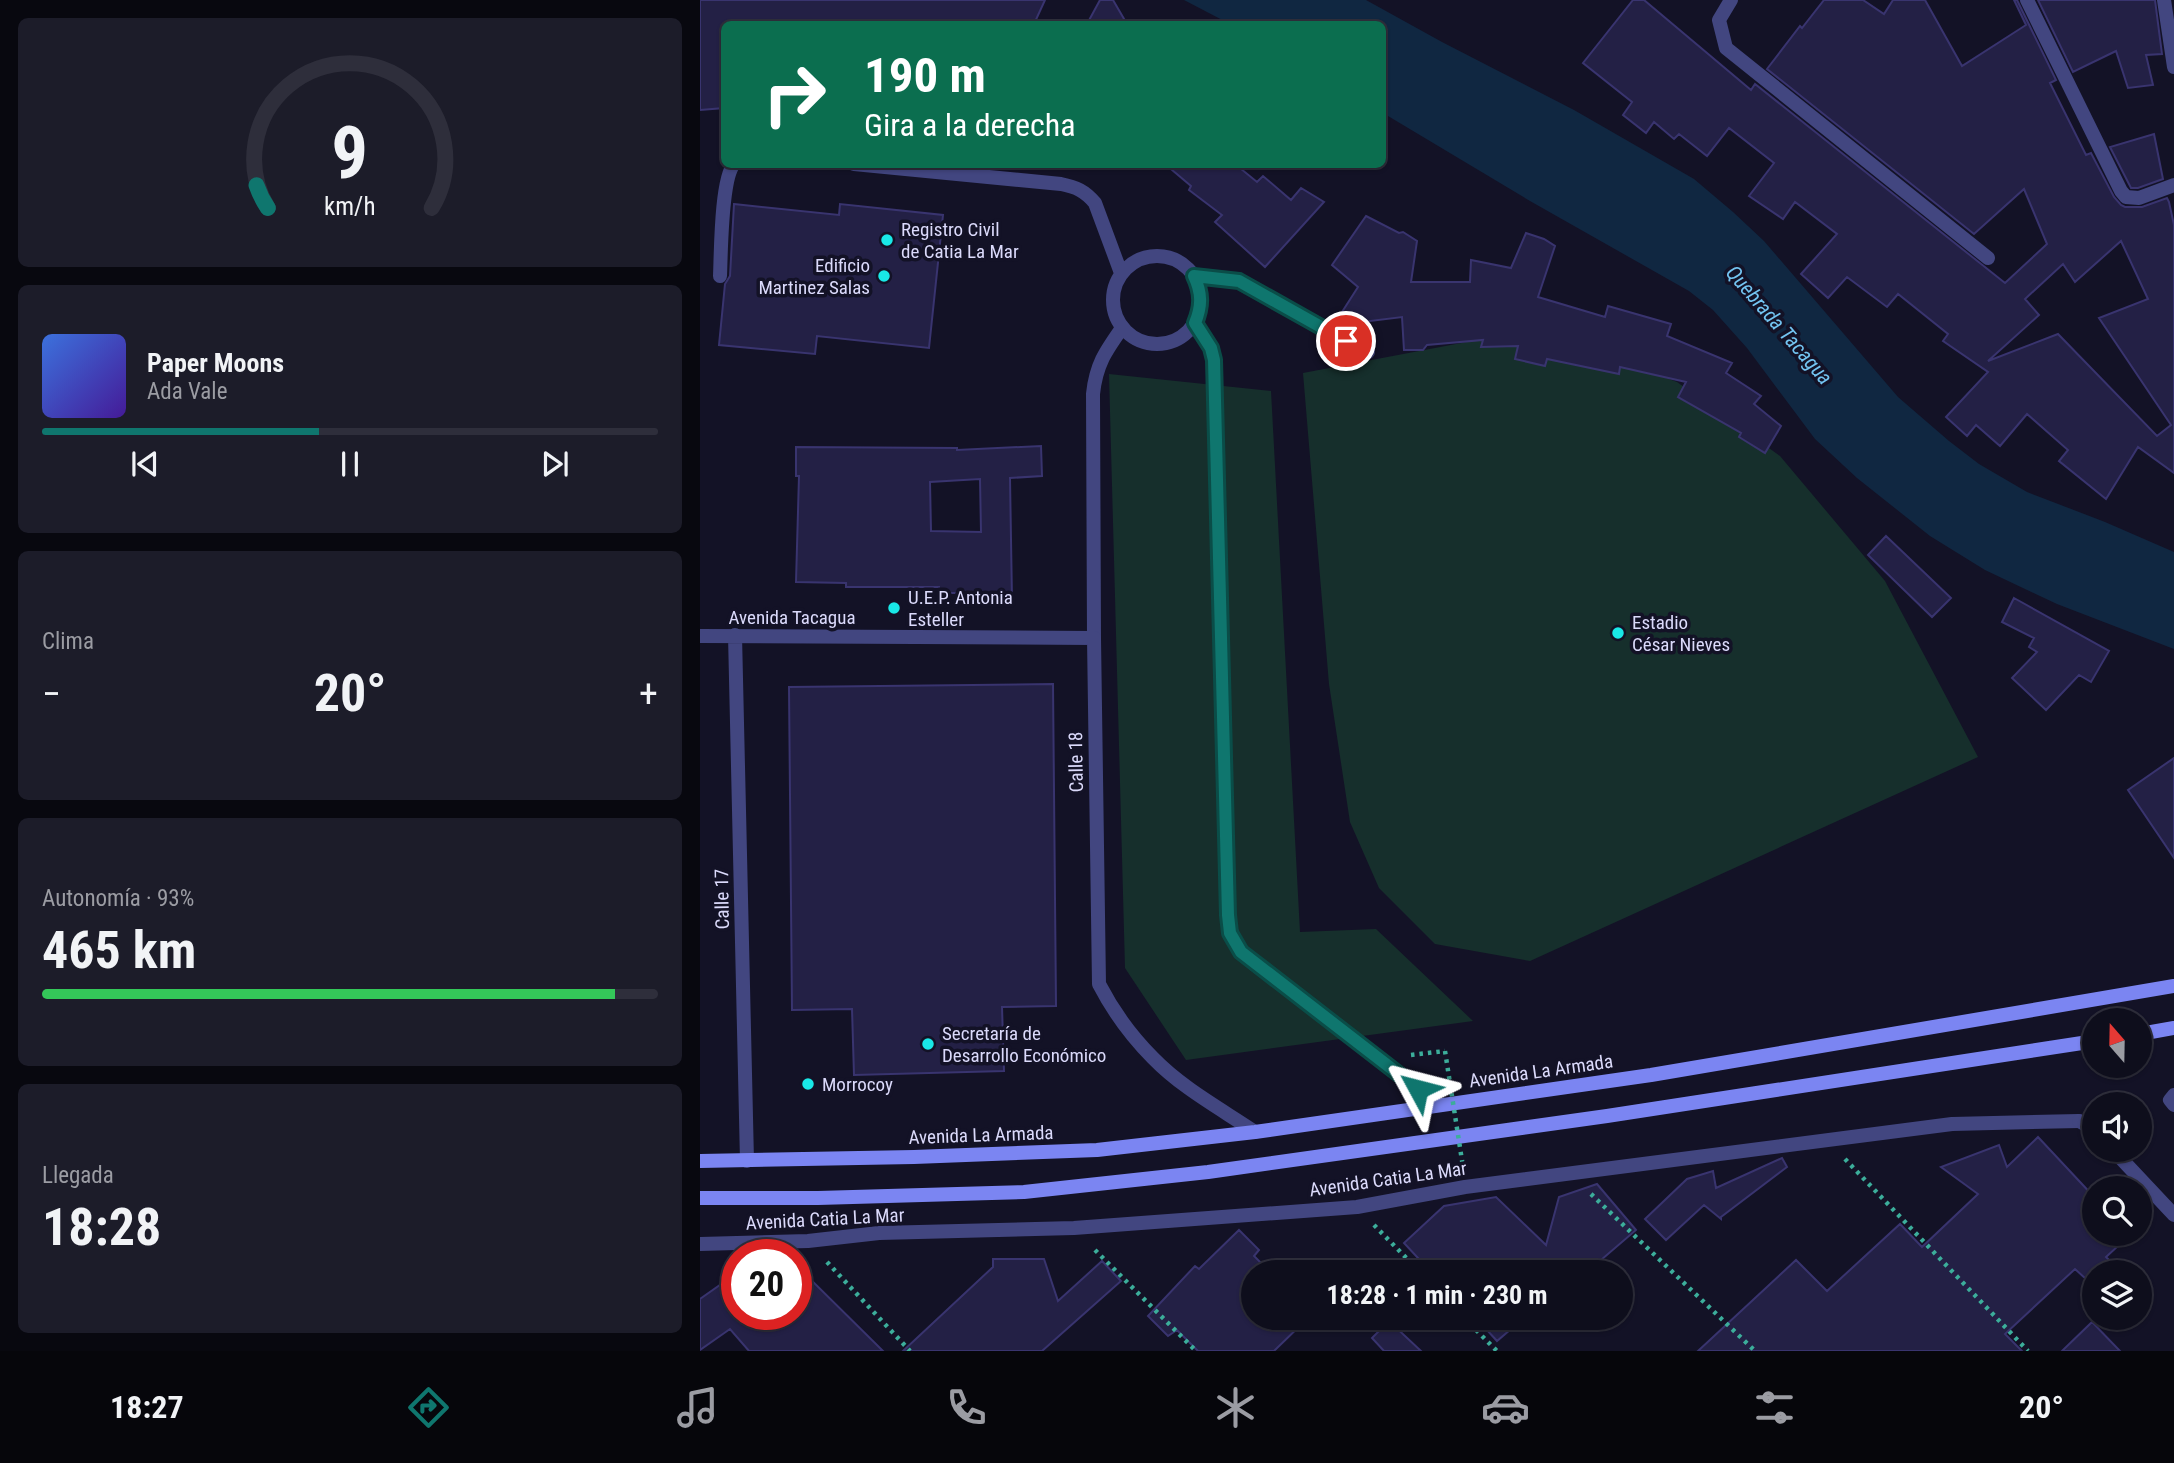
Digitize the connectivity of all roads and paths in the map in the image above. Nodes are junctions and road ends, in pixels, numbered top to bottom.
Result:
1 (1731, 0) edge
2 (2027, 0) edge
3 (2164, 0) edge
4 (2174, 66) edge
5 (731, 168) edge
6 (896, 168) edge
7 (2174, 185) edge
8 (1988, 258) dead end
9 (1121, 273) junction
10 (720, 275) dead end
11 (1194, 276) junction
12 (1195, 323) junction
13 (1122, 328) junction
14 (1368, 352) dead end
15 (735, 635) junction
16 (700, 636) edge
17 (1094, 638) junction
18 (2174, 986) edge
19 (2174, 1028) edge
20 (2152, 1032) edge
21 (2082, 1043) edge
22 (1445, 1051) dead end
23 (1438, 1105) junction
24 (2082, 1123) edge
25 (1255, 1132) junction
26 (1828, 1142) junction
27 (700, 1161) edge
28 (747, 1161) junction
29 (2124, 1162) edge
30 (1463, 1167) dead end
31 (1571, 1174) junction
32 (700, 1198) edge
33 (1357, 1207) junction
34 (2174, 1215) edge
35 (1074, 1228) junction
36 (812, 1241) edge
37 (721, 1243) edge
38 (700, 1244) edge
39 (812, 1245) edge
40 (1408, 1260) edge
41 (1476, 1330) edge
42 (910, 1351) edge
43 (1196, 1351) edge
44 (1497, 1351) edge
45 (1755, 1351) edge
46 (2028, 1351) edge

1 - 8 street
2 - 7 street
3 - 4 street
5 - 10 street
6 - 9 street
9 - 11 street
9 - 13 street
11 - 12 street
11 - 14 street
12 - 13 street
12 - 23 street
13 - 17 street, Calle 18
15 - 16 street, Avenida Tacagua
15 - 17 street, Avenida Tacagua
15 - 28 street, Calle 17
17 - 25 street, Calle 18
18 - 23 main road, Avenida La Armada
19 - 20 main road
21 - 32 main road
22 - 30 path, bridge
23 - 25 main road, Avenida La Armada
24 - 26 street, Avenida Catia La Mar
25 - 28 main road, Avenida La Armada
26 - 31 street, Avenida Catia La Mar
26 - 46 path
27 - 28 main road, Avenida La Armada
29 - 34 street
31 - 33 street, Avenida Catia La Mar
31 - 45 path
33 - 35 street, Avenida Catia La Mar
33 - 40 path
35 - 36 street, Avenida Catia La Mar
35 - 43 path
37 - 38 street, Avenida Catia La Mar
39 - 42 path
41 - 44 path

